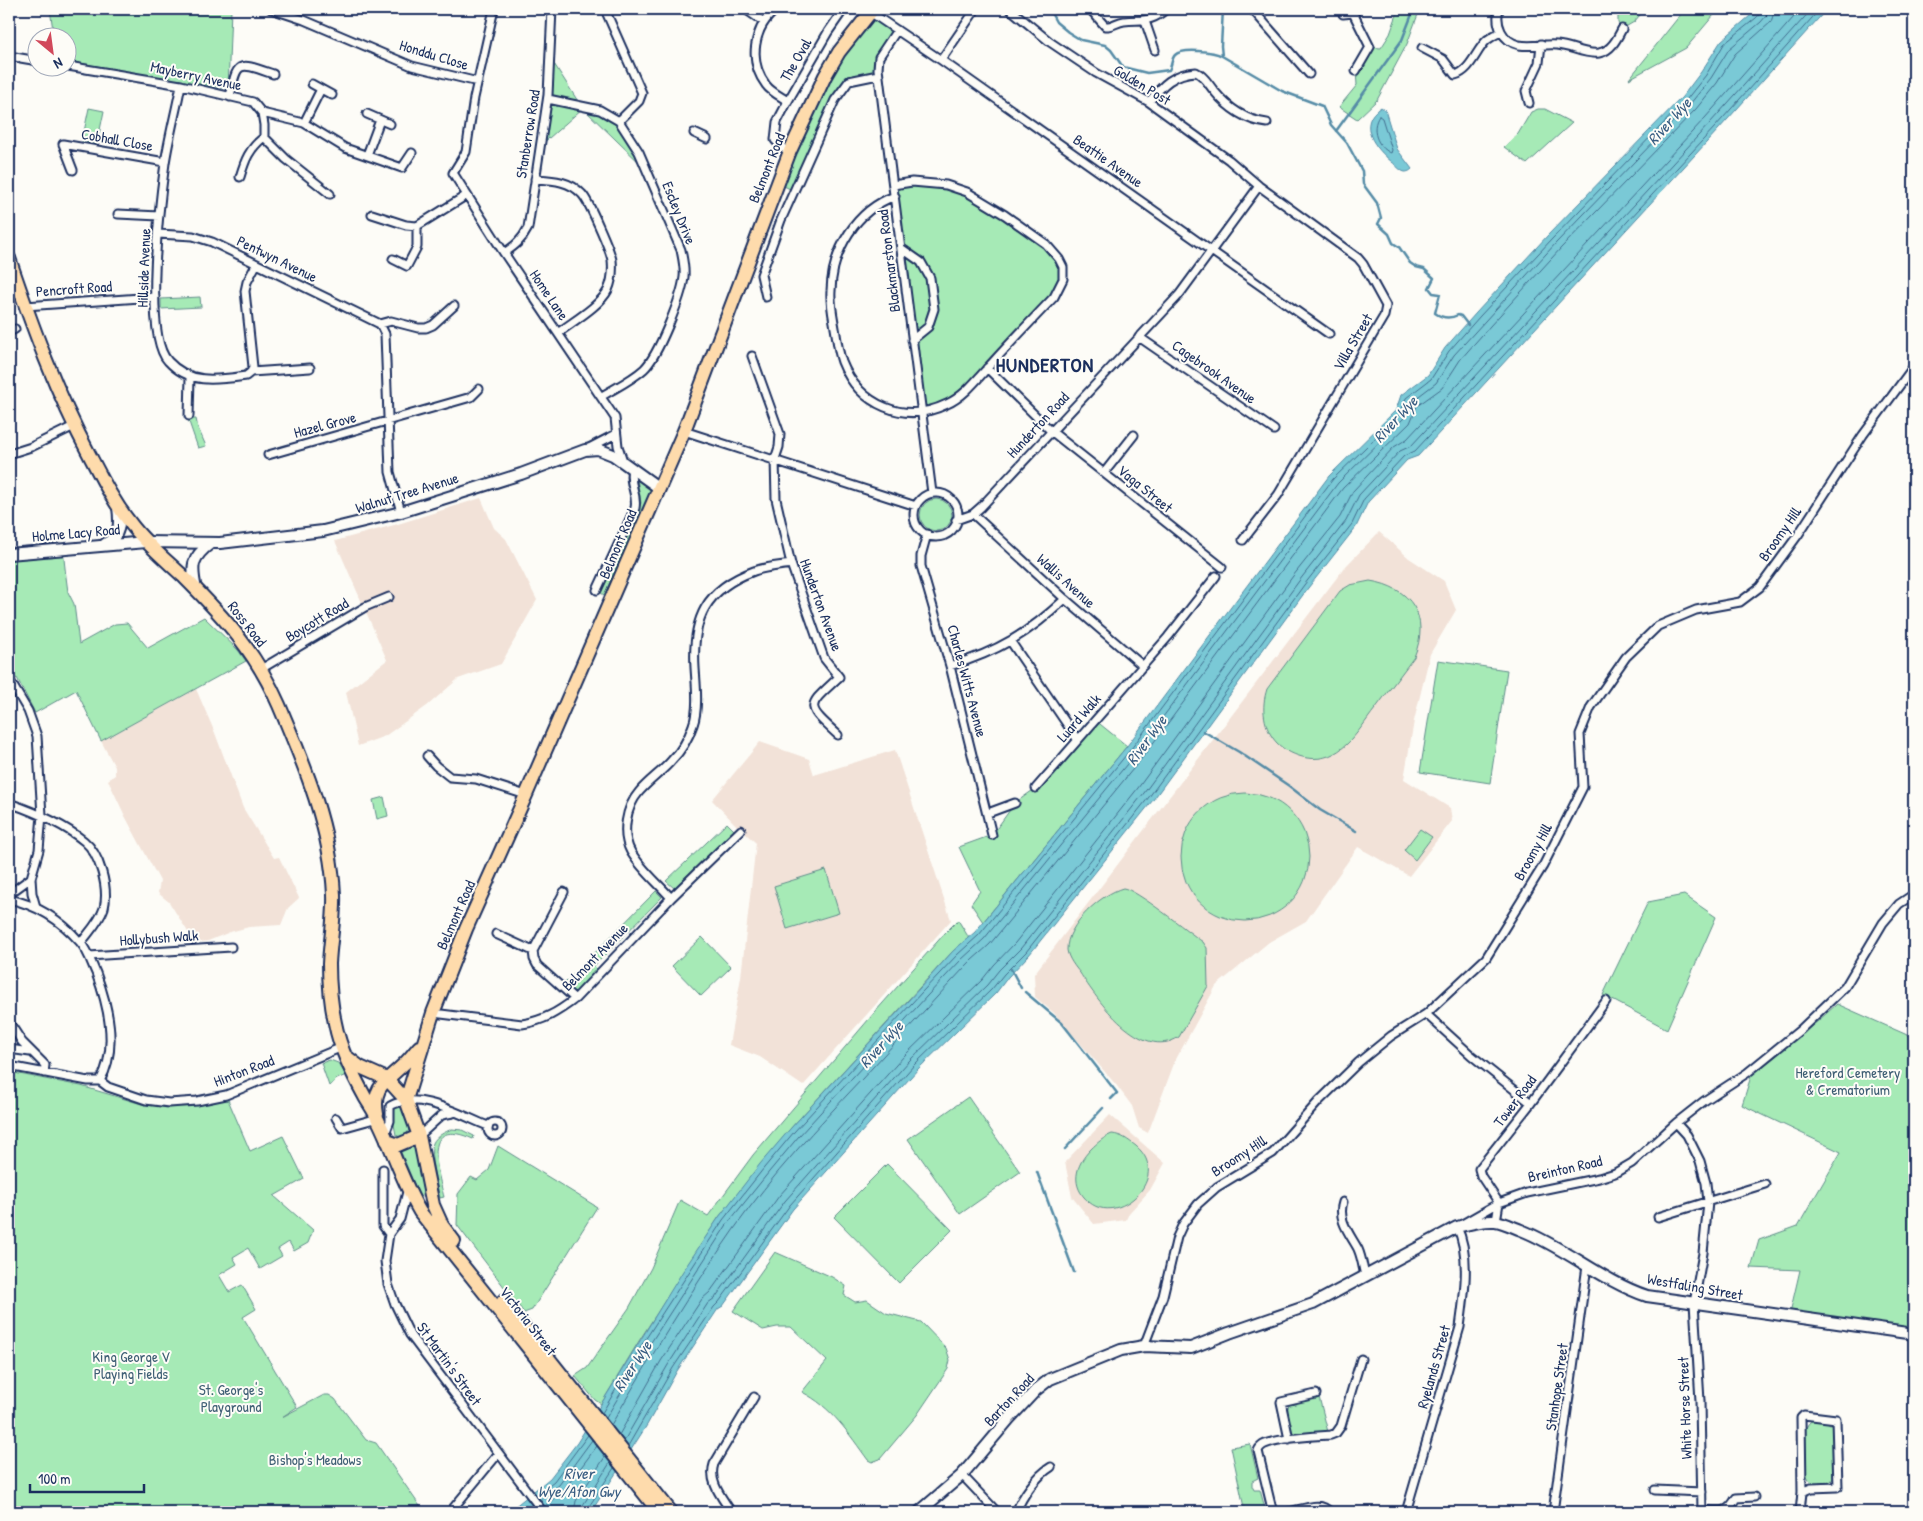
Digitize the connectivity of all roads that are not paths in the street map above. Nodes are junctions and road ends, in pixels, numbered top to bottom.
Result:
1 (271, 9) edge
2 (494, 9) edge
3 (552, 9) edge
4 (745, 9) edge
5 (777, 9) edge
6 (844, 9) edge
7 (976, 9) edge
8 (1010, 9) edge
9 (1090, 9) edge
10 (1166, 9) edge
11 (1252, 9) edge
12 (1499, 9) edge
13 (872, 11) edge
14 (1354, 11) edge
15 (607, 14) dead end
16 (1343, 14) dead end
17 (1145, 21) junction
18 (764, 22) junction
19 (1622, 29) dead end
20 (897, 30) junction
21 (1501, 32) junction
22 (1541, 44) junction
23 (1422, 48) dead end
24 (1155, 50) dead end
25 (9, 56) edge
26 (28, 59) edge
27 (941, 60) junction
28 (78, 68) edge
29 (1356, 71) dead end
30 (272, 74) dead end
31 (1309, 74) dead end
32 (878, 75) junction
33 (478, 82) junction
34 (312, 84) dead end
35 (181, 85) junction
36 (322, 89) junction
37 (332, 95) dead end
38 (230, 97) junction
39 (548, 99) junction
40 (788, 101) junction
41 (1149, 102) junction
42 (1529, 103) dead end
43 (262, 113) junction
44 (367, 114) dead end
45 (380, 120) junction
46 (619, 121) junction
47 (304, 123) junction
48 (1268, 123) dead end
49 (390, 124) dead end
50 (694, 134) dead end
51 (264, 138) junction
52 (707, 139) dead end
53 (790, 151) junction
54 (412, 153) dead end
55 (367, 155) junction
56 (166, 162) junction
57 (73, 170) dead end
58 (240, 177) dead end
59 (535, 179) junction
60 (893, 185) junction
61 (1259, 186) junction
62 (330, 194) dead end
63 (467, 195) junction
64 (895, 196) junction
65 (118, 214) dead end
66 (372, 214) dead end
67 (159, 216) junction
68 (417, 226) junction
69 (158, 234) junction
70 (902, 248) junction
71 (1211, 250) junction
72 (504, 253) junction
73 (9, 258) edge
74 (394, 259) dead end
75 (256, 265) junction
76 (154, 297) junction
77 (766, 297) dead end
78 (25, 306) junction
79 (454, 306) dead end
80 (380, 324) junction
81 (558, 333) junction
82 (1329, 334) dead end
83 (1139, 337) junction
84 (912, 340) junction
85 (752, 356) dead end
86 (1914, 366) edge
87 (310, 368) dead end
88 (987, 368) junction
89 (251, 372) junction
90 (190, 377) junction
91 (479, 389) dead end
92 (602, 396) junction
93 (920, 411) junction
94 (189, 416) dead end
95 (389, 422) junction
96 (74, 426) junction
97 (1274, 430) dead end
98 (684, 431) junction
99 (1051, 431) junction
100 (616, 434) junction
101 (1134, 435) dead end
102 (585, 450) junction
103 (9, 454) edge
104 (268, 455) dead end
105 (775, 459) junction
106 (623, 461) junction
107 (632, 468) junction
108 (1104, 473) junction
109 (660, 488) junction
110 (932, 493) junction
111 (916, 506) junction
112 (118, 507) junction
113 (401, 512) junction
114 (973, 514) junction
115 (956, 520) junction
116 (927, 534) junction
117 (1243, 540) dead end
118 (146, 542) junction
119 (211, 543) junction
120 (102, 546) junction
121 (9, 554) edge
122 (791, 564) junction
123 (1222, 567) dead end
124 (1216, 576) dead end
125 (597, 590) dead end
126 (197, 591) junction
127 (389, 597) dead end
128 (1064, 599) junction
129 (1011, 642) junction
130 (950, 666) junction
131 (1143, 666) junction
132 (261, 669) junction
133 (9, 679) edge
134 (838, 735) dead end
135 (1077, 739) junction
136 (427, 756) dead end
137 (1036, 788) dead end
138 (526, 796) junction
139 (9, 803) edge
140 (1015, 803) dead end
141 (988, 813) junction
142 (42, 815) junction
143 (741, 830) dead end
144 (992, 836) dead end
145 (31, 878) junction
146 (564, 892) dead end
147 (9, 894) edge
148 (1914, 894) edge
149 (671, 898) junction
150 (9, 899) edge
151 (36, 907) junction
152 (496, 934) dead end
153 (81, 943) junction
154 (231, 947) dead end
155 (533, 951) junction
156 (89, 956) junction
157 (575, 999) junction
158 (1606, 1001) dead end
159 (432, 1013) junction
160 (1426, 1014) junction
161 (9, 1022) edge
162 (423, 1044) junction
163 (9, 1049) edge
164 (342, 1051) junction
165 (30, 1052) junction
166 (9, 1066) edge
167 (44, 1073) junction
168 (387, 1079) junction
169 (100, 1081) junction
170 (406, 1100) junction
171 (1531, 1103) junction
172 (454, 1112) junction
173 (336, 1118) dead end
174 (378, 1118) junction
175 (1676, 1123) junction
176 (488, 1126) dead end
177 (419, 1136) junction
178 (386, 1138) junction
179 (383, 1169) dead end
180 (1765, 1184) dead end
181 (428, 1187) junction
182 (408, 1190) junction
183 (1343, 1202) dead end
184 (1708, 1202) junction
185 (1499, 1203) junction
186 (417, 1208) junction
187 (1658, 1217) dead end
188 (400, 1219) junction
189 (1496, 1221) junction
190 (1457, 1227) junction
191 (389, 1234) junction
192 (454, 1247) junction
193 (1587, 1266) junction
194 (1364, 1276) junction
195 (1694, 1303) junction
196 (1914, 1334) edge
197 (1144, 1346) junction
198 (1361, 1359) dead end
199 (1316, 1394) dead end
200 (754, 1397) dead end
201 (1289, 1439) junction
202 (498, 1454) junction
203 (1051, 1467) dead end
204 (962, 1475) junction
205 (1655, 1490) dead end
206 (1702, 1492) junction
207 (1802, 1492) junction
208 (1754, 1497) dead end
209 (1702, 1511) edge
210 (450, 1512) edge
211 (543, 1512) edge
212 (659, 1512) edge
213 (671, 1512) edge
214 (731, 1512) edge
215 (919, 1512) edge
216 (997, 1512) edge
217 (1016, 1512) edge
218 (1275, 1512) edge
219 (1289, 1512) edge
220 (1329, 1512) edge
221 (1406, 1512) edge
222 (1553, 1512) edge
223 (1800, 1512) edge

1 - 33 street, Honddu Close
2 - 33 street
3 - 39 street, Stanberrow Road
4 - 18 street
5 - 18 street, The Oval
6 - 40 street, The Oval
7 - 27 street
8 - 41 street, Golden Post
9 - 17 street
10 - 17 street
11 - 31 street
12 - 21 street
13 - 20 street, Beattie Avenue
13 - 53 highway, Belmont Road
14 - 16 street
14 - 29 street
15 - 46 street
17 - 24 street
18 - 40 street, The Oval
19 - 22 street
20 - 27 street, Beattie Avenue
20 - 32 street, Blackmarston Road
21 - 22 street
21 - 23 street
22 - 42 street
25 - 26 street
27 - 71 street, Beattie Avenue
28 - 35 street, Mayberry Avenue
30 - 38 street
32 - 60 street, Blackmarston Road
32 - 77 street
33 - 63 street, Home Lane
34 - 36 street
35 - 38 street, Mayberry Avenue
35 - 56 street, Hillside Avenue
36 - 37 street
36 - 47 street
38 - 43 street, Mayberry Avenue
39 - 46 street, Escley Drive
39 - 59 street, Stanberrow Road
40 - 53 street, The Oval
41 - 48 street
41 - 61 street, Golden Post
43 - 47 street
43 - 51 street
44 - 45 street
45 - 49 street
45 - 55 street
46 - 92 street, Escley Drive
47 - 55 street
50 - 52 street
51 - 58 street
51 - 62 street
53 - 98 highway, Belmont Road
54 - 55 street
56 - 57 street, Cobhall Close
56 - 67 street, Hillside Avenue
59 - 72 street, Stanberrow Road
59 - 81 street
60 - 64 street, Blackmarston Road
60 - 88 street
61 - 71 street, Hunderton Road
61 - 117 street, Villa Street
63 - 68 street
63 - 72 street, Home Lane
64 - 70 street, Blackmarston Road
64 - 93 street
65 - 67 street
66 - 68 street
67 - 69 street, Hillside Avenue
68 - 74 street
69 - 75 street, Pentwyn Avenue
69 - 76 street, Hillside Avenue
70 - 84 street, Blackmarston Road
70 - 84 street
71 - 82 street, Beattie Avenue
71 - 83 street, Hunderton Road
72 - 81 street, Home Lane
73 - 78 highway, Ross Road
75 - 80 street, Pentwyn Avenue
75 - 89 street
76 - 78 street, Pencroft Road
76 - 90 street, Hillside Avenue
78 - 96 highway, Ross Road
79 - 80 street
80 - 95 street
81 - 92 street, Home Lane
83 - 97 street, Cagebrook Avenue
83 - 99 street, Hunderton Road
84 - 93 street, Blackmarston Road
85 - 105 street, Hunderton Avenue
86 - 160 street, Broomy Hill
87 - 89 street, Hillside Avenue
88 - 93 street
88 - 99 street, Vaga Street
89 - 90 street, Hillside Avenue
90 - 94 street
91 - 95 street, Hazel Grove
92 - 100 street, Home Lane
93 - 110 street, Blackmarston Road
95 - 104 street, Hazel Grove
95 - 113 street
96 - 103 street
96 - 112 highway, Ross Road
98 - 105 street
98 - 109 highway, Belmont Road
99 - 108 street, Vaga Street
99 - 114 street, Hunderton Road
100 - 102 street
100 - 106 street, Home Lane
101 - 108 street
102 - 106 street, Walnut Tree Avenue
102 - 113 street, Walnut Tree Avenue
105 - 111 street
105 - 122 street, Hunderton Avenue
106 - 107 street, Walnut Tree Avenue
107 - 109 street, Walnut Tree Avenue
107 - 125 street
108 - 123 street, Vaga Street
109 - 138 highway, Belmont Road
110 - 111 street
110 - 115 street
111 - 116 street
112 - 118 highway, Ross Road
112 - 120 street
113 - 119 street, Walnut Tree Avenue
114 - 115 street, Hunderton Road
114 - 128 street, Wallis Avenue
115 - 116 street
116 - 130 street, Charles Witts Avenue
118 - 119 street, Walnut Tree Avenue
118 - 120 street, Holme Lacy Road
118 - 126 highway, Ross Road
119 - 126 street
120 - 121 street, Holme Lacy Road
122 - 134 street, Hunderton Avenue
122 - 149 street
124 - 131 street
126 - 132 highway, Ross Road
127 - 132 street, Boycott Road
128 - 129 street
128 - 131 street, Wallis Avenue
129 - 130 street
129 - 135 street
130 - 141 street, Charles Witts Avenue
131 - 135 street, Luard Walk
132 - 164 highway, Ross Road
133 - 142 street
135 - 137 street, Luard Walk
136 - 138 street
138 - 159 highway, Belmont Road
139 - 142 street
140 - 141 street
141 - 144 street, Charles Witts Avenue
142 - 145 street
142 - 153 street
143 - 149 street, Belmont Avenue
145 - 147 street
145 - 151 street
146 - 155 street
148 - 175 street, Breinton Road
149 - 157 street, Belmont Avenue
150 - 151 street
151 - 153 street
152 - 155 street
153 - 156 street
154 - 156 street, Hollybush Walk
155 - 157 street
156 - 169 street
157 - 159 street, Belmont Avenue
158 - 171 street, Tower Road
159 - 162 highway, Belmont Road
160 - 171 street
160 - 197 street, Broomy Hill
161 - 165 street
162 - 168 highway
162 - 170 highway, Belmont Road
163 - 165 street
164 - 168 highway
164 - 169 street, Hinton Road
164 - 174 highway, Ross Road
165 - 167 street
166 - 167 street, Hinton Road
167 - 169 street, Hinton Road
168 - 170 highway
168 - 174 highway
170 - 172 street
170 - 177 highway, Victoria Street
170 - 178 street
171 - 185 street, Tower Road
172 - 176 street
172 - 177 street
173 - 174 street
174 - 178 highway, Victoria Street
175 - 184 street, White Horse Street
175 - 185 street, Breinton Road
177 - 178 highway
177 - 181 highway, Victoria Street
178 - 182 highway, Victoria Street
179 - 191 street, St Martin's Street
180 - 184 street
181 - 186 highway
181 - 192 highway, Victoria Street
182 - 186 highway, Victoria Street
182 - 188 street, St Martin's Street
183 - 194 street
184 - 187 street
184 - 195 street, White Horse Street
185 - 189 street
185 - 190 street, Breinton Road
186 - 188 street
186 - 192 highway, Victoria Street
188 - 191 street, St Martin's Street
189 - 190 street, Westfaling Street
189 - 193 street, Westfaling Street
190 - 194 street, Breinton Road
190 - 221 street, Ryelands Street
191 - 202 street, St Martin's Street
192 - 212 highway, Victoria Street
192 - 213 highway, Victoria Street
193 - 195 street, Westfaling Street
193 - 222 street, Stanhope Street
194 - 197 street, Breinton Road
195 - 196 street, Westfaling Street
195 - 206 street, White Horse Street
197 - 204 street, Barton Road
198 - 201 street
199 - 201 street
200 - 214 street
201 - 218 street
202 - 210 street
202 - 211 street, St Martin's Street
203 - 217 street
204 - 215 street, Barton Road
204 - 216 street
205 - 206 street
206 - 209 street, White Horse Street
207 - 207 street
207 - 223 street
208 - 209 street
219 - 220 street

